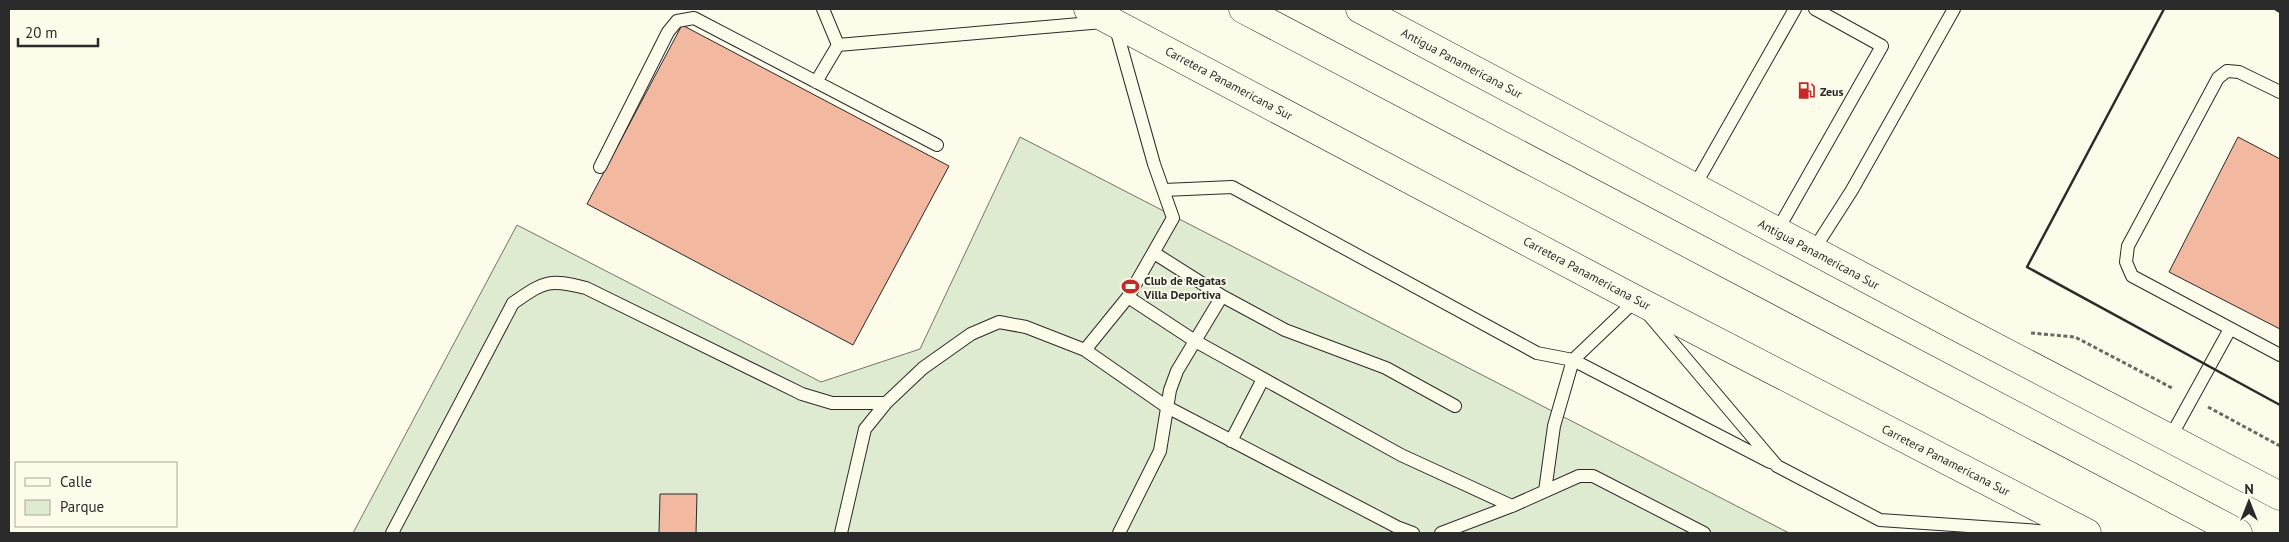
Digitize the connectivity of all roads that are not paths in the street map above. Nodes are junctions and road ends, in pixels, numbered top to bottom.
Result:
1 (823, 9) edge
2 (1243, 9) edge
3 (1360, 9) edge
4 (1795, 9) edge
5 (1815, 9) edge
6 (1954, 9) edge
7 (1104, 18) edge
8 (838, 45) junction
9 (816, 82) junction
10 (2280, 92) edge
11 (936, 145) dead end
12 (600, 167) dead end
13 (1694, 186) junction
14 (1164, 190) junction
15 (1777, 231) junction
16 (1813, 251) junction
17 (1154, 253) junction
18 (1222, 296) junction
19 (1128, 297) junction
20 (1635, 298) junction
21 (2230, 329) junction
22 (1195, 340) junction
23 (1085, 350) junction
24 (2280, 355) edge
25 (1573, 360) junction
26 (1263, 379) junction
27 (886, 403) junction
28 (1455, 406) dead end
29 (1167, 407) junction
30 (2170, 438) junction
31 (1231, 441) junction
32 (1777, 466) junction
33 (1545, 491) junction
34 (2280, 496) edge
35 (2021, 499) junction
36 (1512, 506) junction
37 (1948, 529) edge
38 (2034, 532) edge
39 (392, 533) edge
40 (841, 533) edge
41 (1119, 533) edge
42 (1413, 533) edge
43 (1441, 533) edge
44 (1704, 533) edge
45 (2073, 533) edge
46 (2086, 533) edge
47 (2238, 533) edge

1 - 8 lane
2 - 47 main road
3 - 13 main road, Antigua Panamericana Sur
4 - 13 lane
5 - 15 lane
6 - 16 lane
7 - 8 lane
7 - 14 lane
7 - 20 main road, Carretera Panamericana Sur
8 - 9 lane
9 - 11 lane
9 - 12 lane
10 - 21 lane
13 - 15 main road, Antigua Panamericana Sur
14 - 17 lane
14 - 25 lane
15 - 16 main road, Antigua Panamericana Sur
16 - 30 main road, Antigua Panamericana Sur
17 - 18 lane
17 - 19 lane
18 - 22 lane
18 - 28 lane
19 - 22 lane
19 - 23 lane
20 - 25 lane
20 - 32 lane
20 - 35 main road, Carretera Panamericana Sur
21 - 24 lane
21 - 30 lane
22 - 26 lane
22 - 29 lane
23 - 27 lane
23 - 29 lane
25 - 32 lane
25 - 33 lane
26 - 31 lane
26 - 36 lane
27 - 39 lane
27 - 40 lane
29 - 31 lane
29 - 41 lane
30 - 34 main road, Antigua Panamericana Sur
31 - 42 lane
32 - 37 lane
33 - 36 lane
33 - 44 lane
35 - 38 lane
35 - 46 main road, Carretera Panamericana Sur
36 - 43 lane
37 - 38 lane
38 - 45 lane

